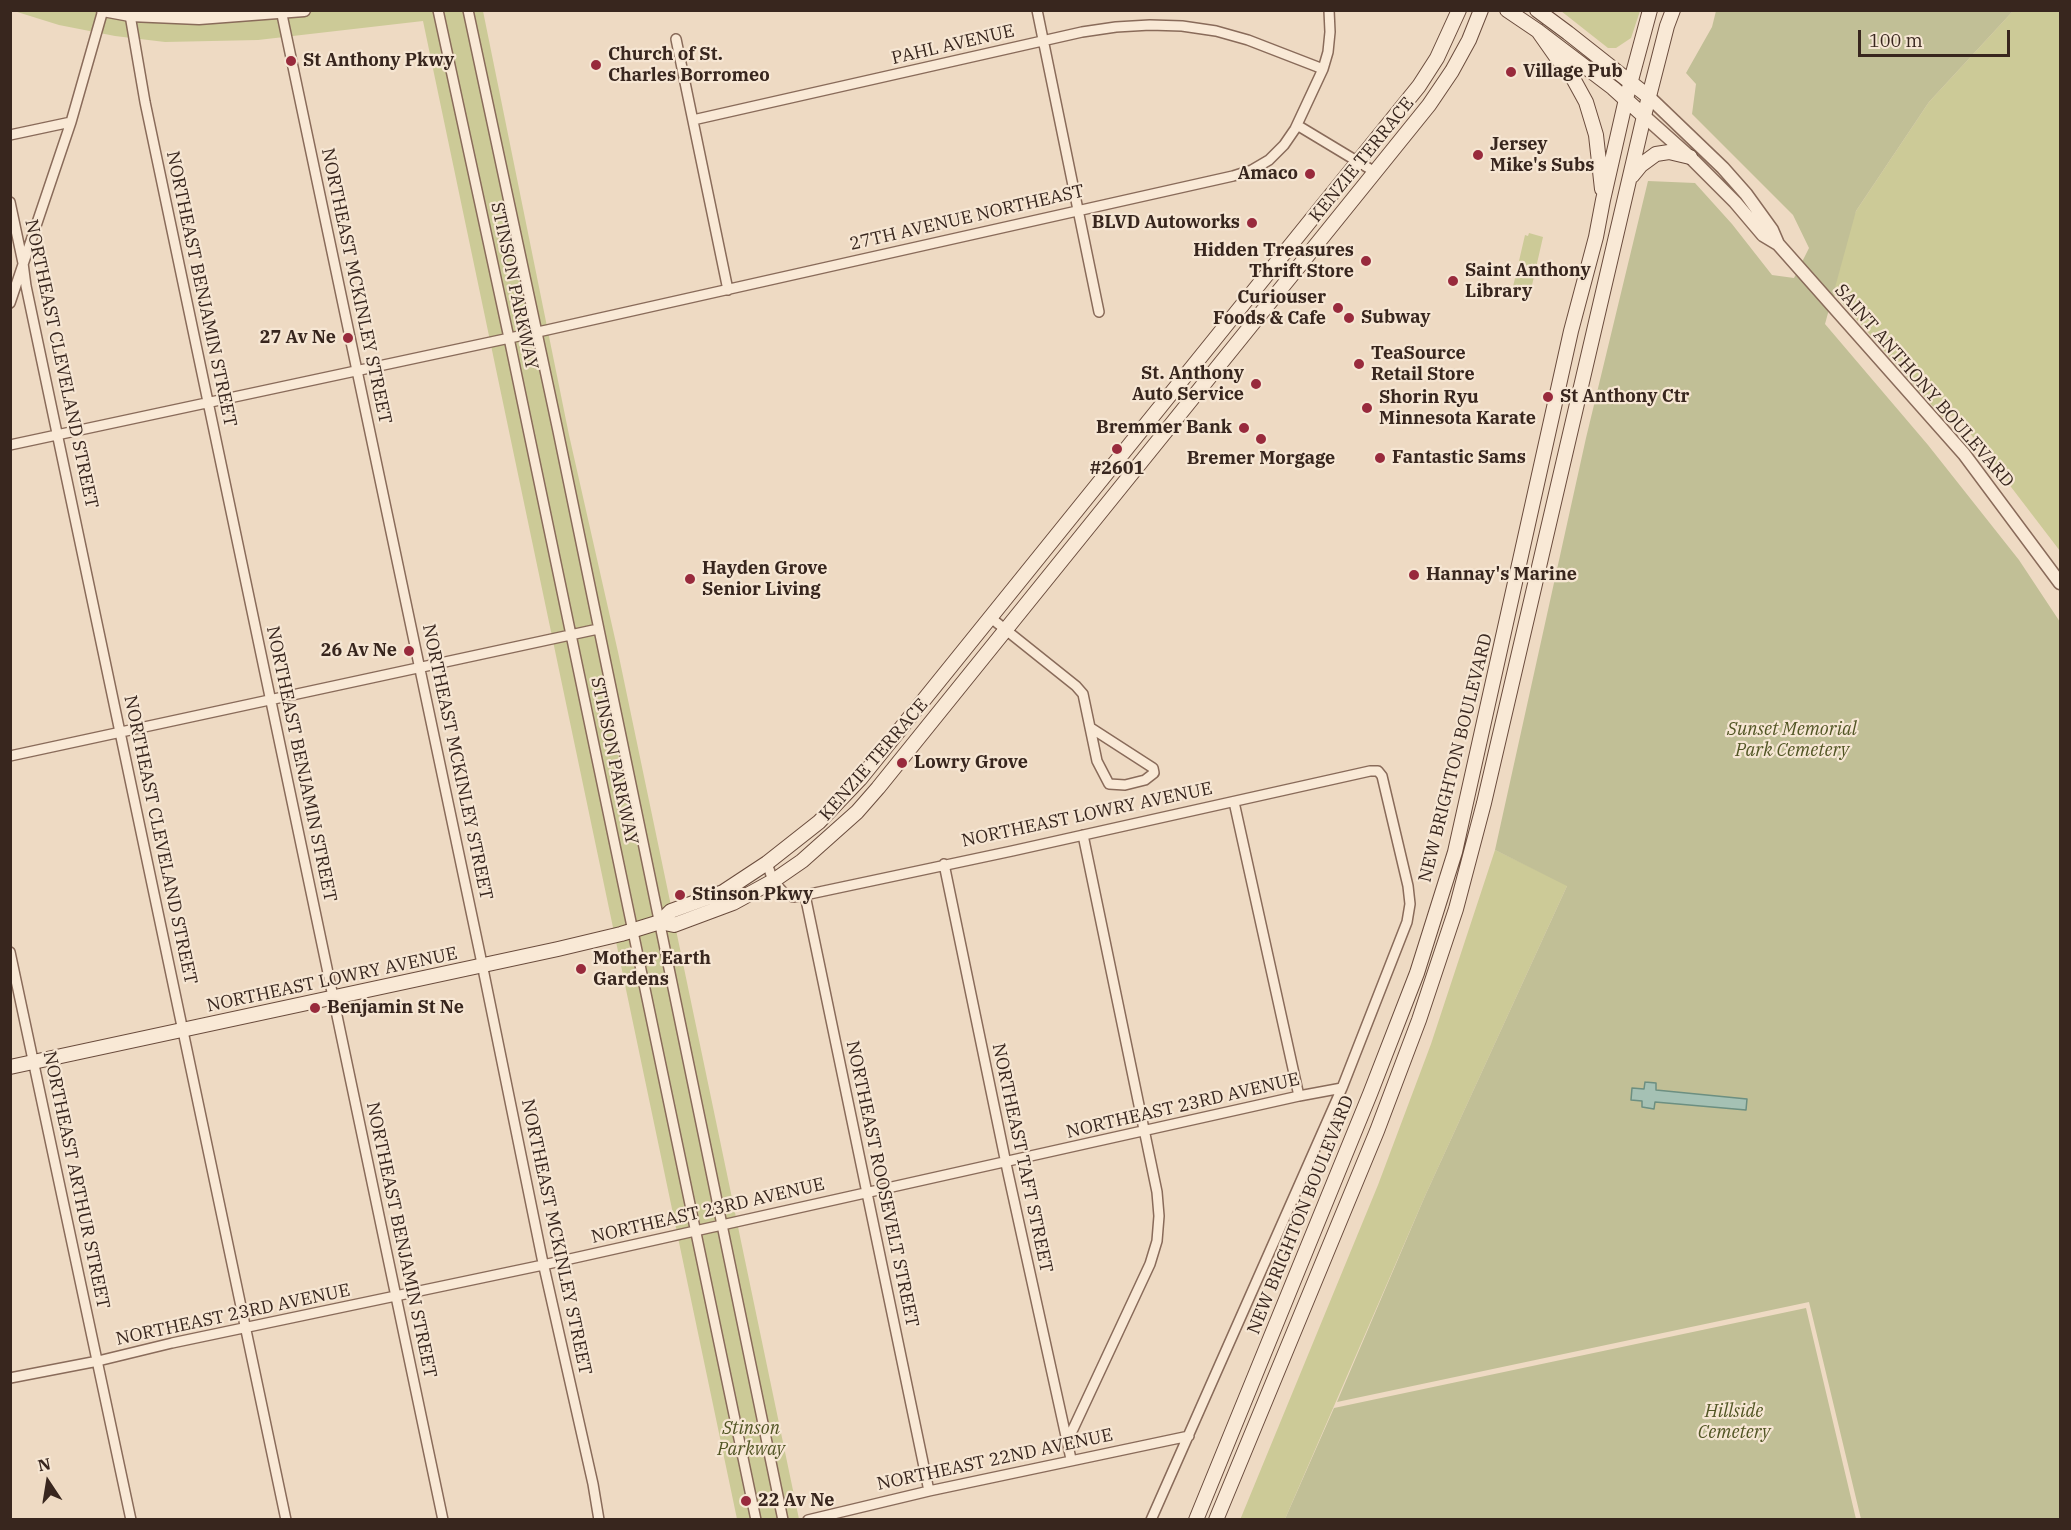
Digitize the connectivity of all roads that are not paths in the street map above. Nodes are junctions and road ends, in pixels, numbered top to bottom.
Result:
1 (103, 10) edge
2 (304, 10) edge
3 (438, 10) edge
4 (468, 10) edge
5 (1037, 10) edge
6 (1329, 10) edge
7 (1448, 10) edge
8 (1459, 10) edge
9 (1480, 10) edge
10 (1507, 10) edge
11 (1537, 10) edge
12 (1549, 10) edge
13 (1650, 10) edge
14 (1673, 10) edge
15 (281, 12) edge
16 (130, 15) junction
17 (1538, 31) junction
18 (1451, 32) junction
19 (1568, 33) junction
20 (676, 39) dead end
21 (1044, 41) junction
22 (1323, 69) junction
23 (1631, 82) junction
24 (1649, 97) junction
25 (1626, 99) junction
26 (1644, 116) junction
27 (693, 120) junction
28 (71, 122) junction
29 (1297, 125) junction
30 (10, 135) edge
31 (1690, 157) junction
32 (1358, 162) junction
33 (1375, 172) junction
34 (1629, 180) junction
35 (1603, 200) junction
36 (10, 202) edge
37 (1077, 210) junction
38 (1778, 244) junction
39 (24, 263) junction
40 (728, 290) junction
41 (10, 303) edge
42 (1099, 312) dead end
43 (537, 332) junction
44 (509, 338) junction
45 (357, 370) junction
46 (208, 402) junction
47 (58, 434) junction
48 (10, 445) edge
49 (2061, 583) edge
50 (991, 618) junction
51 (598, 629) junction
52 (1006, 630) junction
53 (570, 635) junction
54 (420, 668) junction
55 (270, 700) junction
56 (1091, 728) junction
57 (121, 732) junction
58 (10, 756) edge
59 (1234, 801) junction
60 (1083, 835) junction
61 (767, 863) junction
62 (944, 864) junction
63 (773, 881) junction
64 (805, 895) junction
65 (1410, 904) joint
66 (660, 922) junction
67 (634, 930) junction
68 (10, 952) edge
69 (483, 966) junction
70 (333, 998) junction
71 (183, 1030) junction
72 (34, 1062) junction
73 (10, 1067) edge
74 (1342, 1088) junction
75 (1299, 1096) junction
76 (1144, 1131) junction
77 (1006, 1162) junction
78 (866, 1193) junction
79 (722, 1225) junction
80 (696, 1231) junction
81 (543, 1265) junction
82 (395, 1296) junction
83 (245, 1328) junction
84 (98, 1361) junction
85 (10, 1378) edge
86 (1189, 1436) junction
87 (1067, 1442) junction
88 (1071, 1459) junction
89 (929, 1491) junction
90 (131, 1520) edge
91 (286, 1520) edge
92 (443, 1520) edge
93 (599, 1520) edge
94 (756, 1520) edge
95 (783, 1520) edge
96 (808, 1520) edge
97 (1151, 1520) edge
98 (1196, 1520) edge
99 (1216, 1520) edge

1 - 16 street
1 - 28 street
2 - 15 street
3 - 44 street, STINSON PARKWAY
4 - 43 street, STINSON PARKWAY
5 - 21 street
6 - 22 street, 27TH AVENUE NORTHEAST
7 - 18 main road
8 - 18 main road, KENZIE TERRACE
9 - 33 main road, KENZIE TERRACE
10 - 17 main road, SAINT ANTHONY BOULEVARD
11 - 19 main road, SAINT ANTHONY BOULEVARD
12 - 19 main road
13 - 23 main road, NEW BRIGHTON BOULEVARD
14 - 24 main road, NEW BRIGHTON BOULEVARD
15 - 16 street
15 - 45 street, NORTHEAST MCKINLEY STREET
16 - 46 street, NORTHEAST BENJAMIN STREET
17 - 25 main road, SAINT ANTHONY BOULEVARD
17 - 35 main road
18 - 32 main road, KENZIE TERRACE
19 - 23 main road, SAINT ANTHONY BOULEVARD
20 - 27 street
21 - 22 street, PAHL AVENUE
21 - 27 street, PAHL AVENUE
21 - 37 street
22 - 29 street, 27TH AVENUE NORTHEAST
23 - 24 main road, SAINT ANTHONY BOULEVARD
23 - 25 main road, NEW BRIGHTON BOULEVARD
24 - 26 main road, NEW BRIGHTON BOULEVARD
24 - 38 street, SAINT ANTHONY BOULEVARD
25 - 26 main road, SAINT ANTHONY BOULEVARD
25 - 35 main road, NEW BRIGHTON BOULEVARD
26 - 31 street, SAINT ANTHONY BOULEVARD
26 - 34 main road, NEW BRIGHTON BOULEVARD
27 - 40 street
28 - 30 street
28 - 39 street
29 - 32 street
29 - 37 street, 27TH AVENUE NORTHEAST
31 - 34 main road
31 - 38 street, SAINT ANTHONY BOULEVARD
32 - 33 street
32 - 50 main road, KENZIE TERRACE
33 - 52 main road, KENZIE TERRACE
34 - 99 main road, NEW BRIGHTON BOULEVARD
35 - 98 main road, NEW BRIGHTON BOULEVARD
36 - 39 street, NORTHEAST CLEVELAND STREET
37 - 40 street, 27TH AVENUE NORTHEAST
37 - 42 street
38 - 49 street, SAINT ANTHONY BOULEVARD
39 - 41 street
39 - 47 street, NORTHEAST CLEVELAND STREET
40 - 43 street, 27TH AVENUE NORTHEAST
43 - 44 street, 27TH AVENUE NORTHEAST
43 - 51 street, STINSON PARKWAY
44 - 45 street, 27TH AVENUE NORTHEAST
44 - 53 street, STINSON PARKWAY
45 - 46 street, 27TH AVENUE NORTHEAST
45 - 54 street, NORTHEAST MCKINLEY STREET
46 - 47 street, 27TH AVENUE NORTHEAST
46 - 55 street, NORTHEAST BENJAMIN STREET
47 - 48 street, 27TH AVENUE NORTHEAST
47 - 57 street, NORTHEAST CLEVELAND STREET
50 - 52 street
50 - 61 main road, KENZIE TERRACE
51 - 53 street
51 - 66 street, STINSON PARKWAY
52 - 56 street
52 - 63 main road, KENZIE TERRACE
53 - 54 street
53 - 67 street, STINSON PARKWAY
54 - 55 street
54 - 69 street, NORTHEAST MCKINLEY STREET
55 - 57 street
55 - 70 street, NORTHEAST BENJAMIN STREET
56 - 56 street
57 - 58 street
57 - 71 street, NORTHEAST CLEVELAND STREET
59 - 60 street, NORTHEAST LOWRY AVENUE
59 - 65 street, NORTHEAST LOWRY AVENUE
59 - 75 street
60 - 62 street, NORTHEAST LOWRY AVENUE
60 - 76 street
61 - 63 street
61 - 66 main road, KENZIE TERRACE
62 - 64 street, NORTHEAST LOWRY AVENUE
62 - 77 street, NORTHEAST TAFT STREET
63 - 64 street
63 - 66 main road, KENZIE TERRACE
64 - 78 street, NORTHEAST ROOSEVELT STREET
65 - 74 street, NEW BRIGHTON BOULEVARD
66 - 67 main road, NORTHEAST LOWRY AVENUE
66 - 79 street, STINSON PARKWAY
67 - 69 main road, NORTHEAST LOWRY AVENUE
67 - 80 street, STINSON PARKWAY
68 - 72 street, NORTHEAST ARTHUR STREET
69 - 70 main road, NORTHEAST LOWRY AVENUE
69 - 81 street, NORTHEAST MCKINLEY STREET
70 - 71 main road, NORTHEAST LOWRY AVENUE
70 - 82 street, NORTHEAST BENJAMIN STREET
71 - 72 main road, NORTHEAST LOWRY AVENUE
71 - 83 street, NORTHEAST CLEVELAND STREET
72 - 73 main road, NORTHEAST LOWRY AVENUE
72 - 84 street, NORTHEAST ARTHUR STREET
74 - 75 street, NORTHEAST 23RD AVENUE
74 - 86 street, NEW BRIGHTON BOULEVARD
75 - 76 street, NORTHEAST 23RD AVENUE
76 - 77 street, NORTHEAST 23RD AVENUE
76 - 87 street
77 - 78 street, NORTHEAST 23RD AVENUE
77 - 87 street, NORTHEAST TAFT STREET
78 - 79 street, NORTHEAST 23RD AVENUE
78 - 89 street, NORTHEAST ROOSEVELT STREET
79 - 80 street, NORTHEAST 23RD AVENUE
79 - 95 street, STINSON PARKWAY
80 - 81 street, NORTHEAST 23RD AVENUE
80 - 94 street, STINSON PARKWAY
81 - 82 street, NORTHEAST 23RD AVENUE
81 - 93 street, NORTHEAST MCKINLEY STREET
82 - 83 street, NORTHEAST 23RD AVENUE
82 - 92 street, NORTHEAST BENJAMIN STREET
83 - 84 street, NORTHEAST 23RD AVENUE
83 - 91 street, NORTHEAST CLEVELAND STREET
84 - 85 street, NORTHEAST 23RD AVENUE
84 - 90 street, NORTHEAST ARTHUR STREET
86 - 88 street, NORTHEAST 22ND AVENUE
86 - 97 street, NEW BRIGHTON BOULEVARD
87 - 88 street, NORTHEAST TAFT STREET
88 - 89 street, NORTHEAST 22ND AVENUE
89 - 96 street, NORTHEAST 22ND AVENUE

